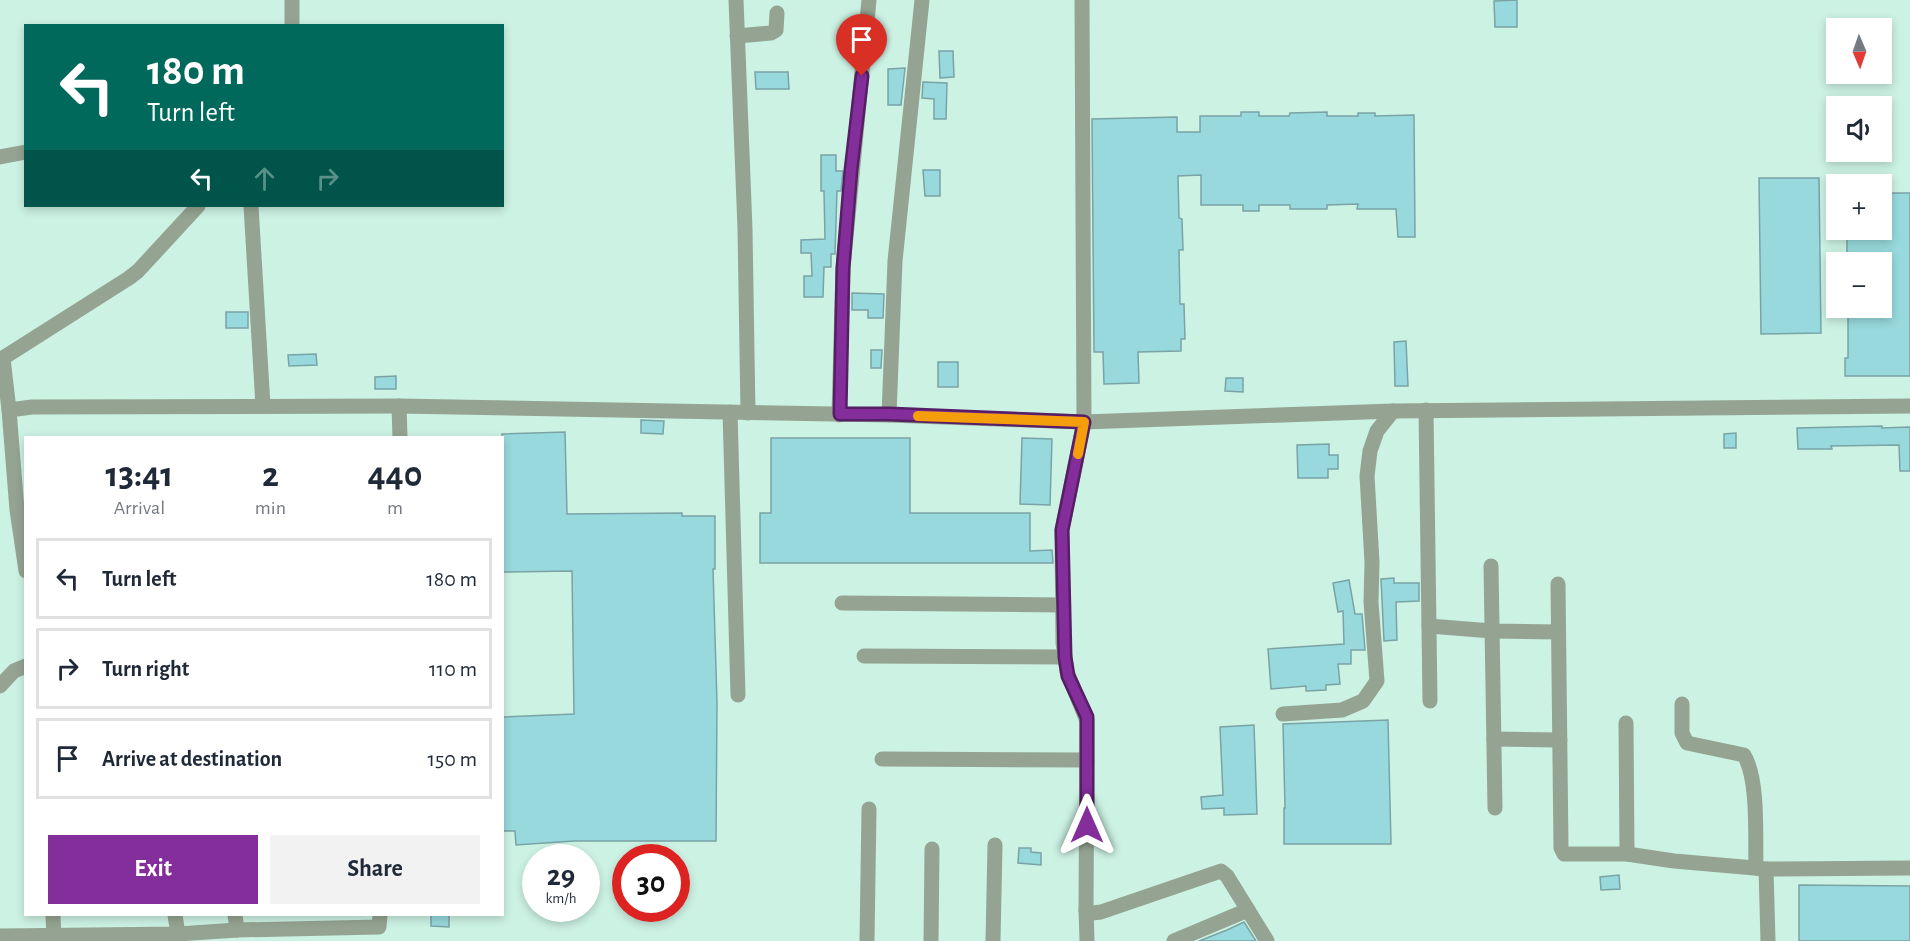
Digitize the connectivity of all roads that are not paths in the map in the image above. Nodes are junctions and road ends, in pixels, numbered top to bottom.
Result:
1 (292, 0) edge
2 (736, 0) edge
3 (869, 0) edge
4 (922, 0) edge
5 (1082, 0) edge
6 (777, 14) dead end
7 (292, 24) edge
8 (737, 36) junction
9 (24, 152) edge
10 (0, 157) edge
11 (197, 207) edge
12 (251, 207) edge
13 (1, 359) edge
14 (263, 406) junction
15 (399, 406) junction
16 (1910, 406) edge
17 (9, 410) junction
18 (1426, 410) junction
19 (1392, 411) junction
20 (730, 412) junction
21 (748, 413) junction
22 (840, 414) junction
23 (889, 414) junction
24 (1084, 422) junction
25 (400, 436) edge
26 (24, 557) edge
27 (1491, 566) dead end
28 (1558, 584) dead end
29 (842, 603) dead end
30 (1063, 605) junction
31 (1428, 626) junction
32 (1492, 631) junction
33 (1558, 632) junction
34 (864, 656) dead end
35 (1065, 657) junction
36 (24, 667) edge
37 (0, 686) edge
38 (738, 695) dead end
39 (1430, 701) dead end
40 (1682, 704) dead end
41 (1283, 714) dead end
42 (1626, 723) dead end
43 (1494, 739) junction
44 (1560, 740) junction
45 (882, 759) dead end
46 (1087, 760) junction
47 (1495, 808) dead end
48 (869, 809) dead end
49 (996, 845) dead end
50 (932, 849) dead end
51 (1627, 854) junction
52 (1910, 868) edge
53 (1761, 869) junction
54 (1086, 910) junction
55 (1248, 910) junction
56 (53, 916) edge
57 (175, 916) edge
58 (236, 922) edge
59 (379, 928) edge
60 (178, 934) junction
61 (0, 936) edge
62 (54, 938) edge
63 (867, 941) edge
64 (931, 941) edge
65 (993, 941) edge
66 (1087, 941) edge
67 (1174, 941) edge
68 (1267, 941) edge
69 (1768, 941) edge

1 - 7 street
2 - 8 street
3 - 22 street
4 - 23 street
5 - 24 street
6 - 8 street
8 - 21 street
9 - 10 street
11 - 13 street
12 - 14 street
13 - 17 street
14 - 15 street
14 - 17 street
15 - 20 street
15 - 25 street
16 - 18 street
17 - 26 street
18 - 19 street
18 - 31 street
19 - 24 street
19 - 41 street
20 - 21 street
20 - 38 street
21 - 22 street
22 - 23 street
23 - 24 street
24 - 30 street
27 - 32 street
28 - 33 street
29 - 30 street
30 - 35 street
31 - 32 street
31 - 39 street
32 - 33 street
32 - 43 street
33 - 44 street
34 - 35 street
35 - 46 street
36 - 37 street
40 - 53 street
42 - 51 street
43 - 44 street
43 - 47 street
44 - 51 street
45 - 46 street
46 - 54 street
48 - 63 street
49 - 65 street
50 - 64 street
51 - 53 street
52 - 53 street
53 - 69 street
54 - 55 street
54 - 66 street
55 - 67 street
55 - 68 street
56 - 62 street
57 - 60 street
58 - 59 street
58 - 60 street
60 - 62 street
61 - 62 street

